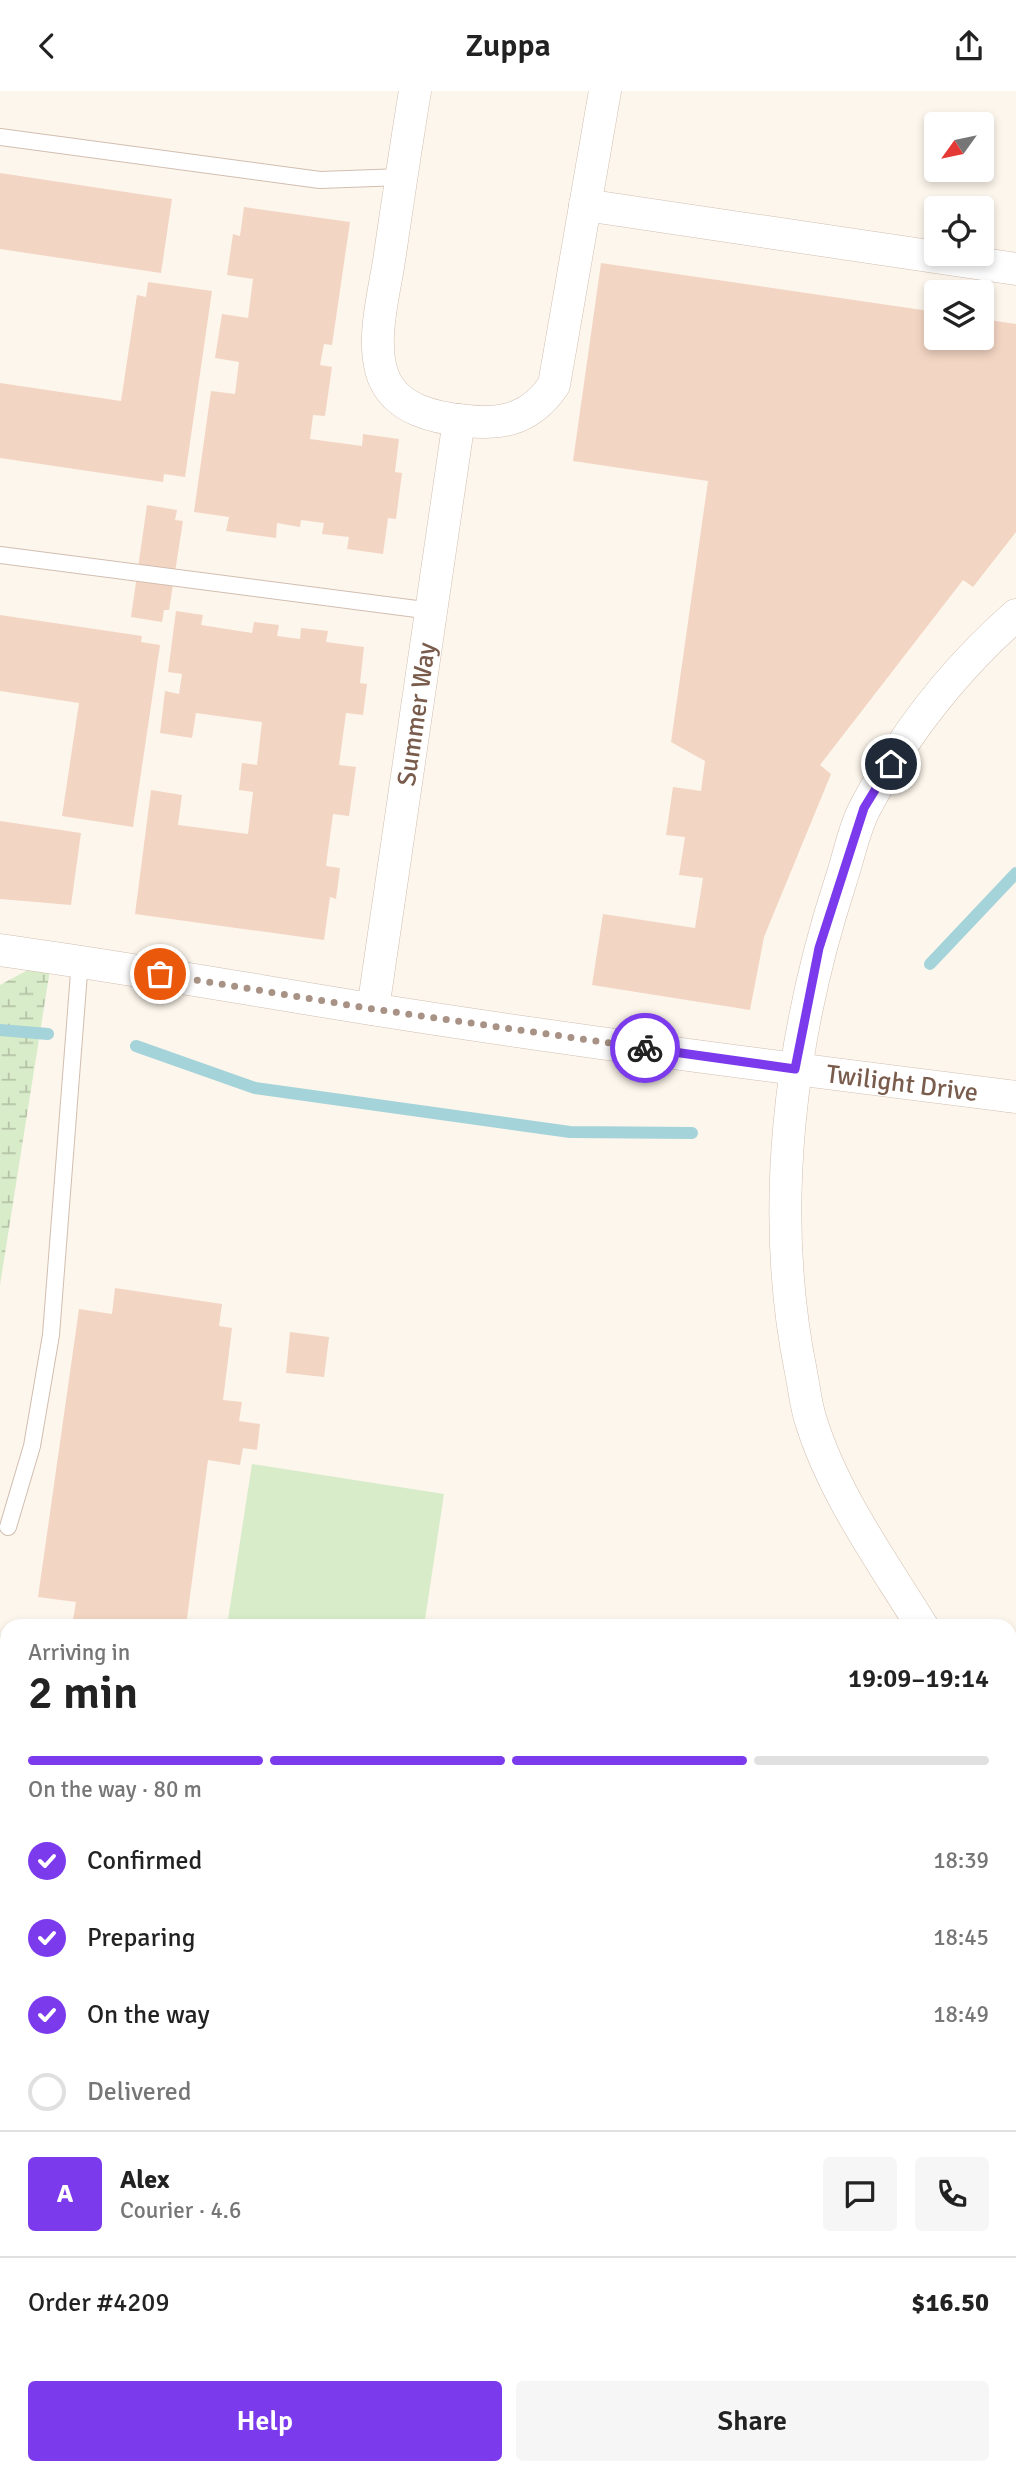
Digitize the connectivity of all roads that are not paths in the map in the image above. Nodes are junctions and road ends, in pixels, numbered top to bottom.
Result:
1 (415, 91) edge
2 (605, 91) edge
3 (0, 137) edge
4 (402, 177) junction
5 (585, 205) junction
6 (1016, 269) edge
7 (459, 419) junction
8 (0, 555) edge
9 (432, 611) junction
10 (1016, 615) edge
11 (0, 950) edge
12 (80, 960) junction
13 (373, 1009) junction
14 (795, 1069) junction
15 (1016, 1097) edge
16 (8, 1527) dead end
17 (918, 1619) edge

1 - 4 street
2 - 5 street
3 - 4 lane
4 - 7 street
5 - 6 street
5 - 7 street
7 - 9 street, Summer Way
8 - 9 lane
9 - 13 street, Summer Way
10 - 14 street
11 - 12 street, Twilight Drive
12 - 13 street, Twilight Drive
12 - 16 lane
13 - 14 street, Twilight Drive
14 - 15 street, Twilight Drive
14 - 17 street

